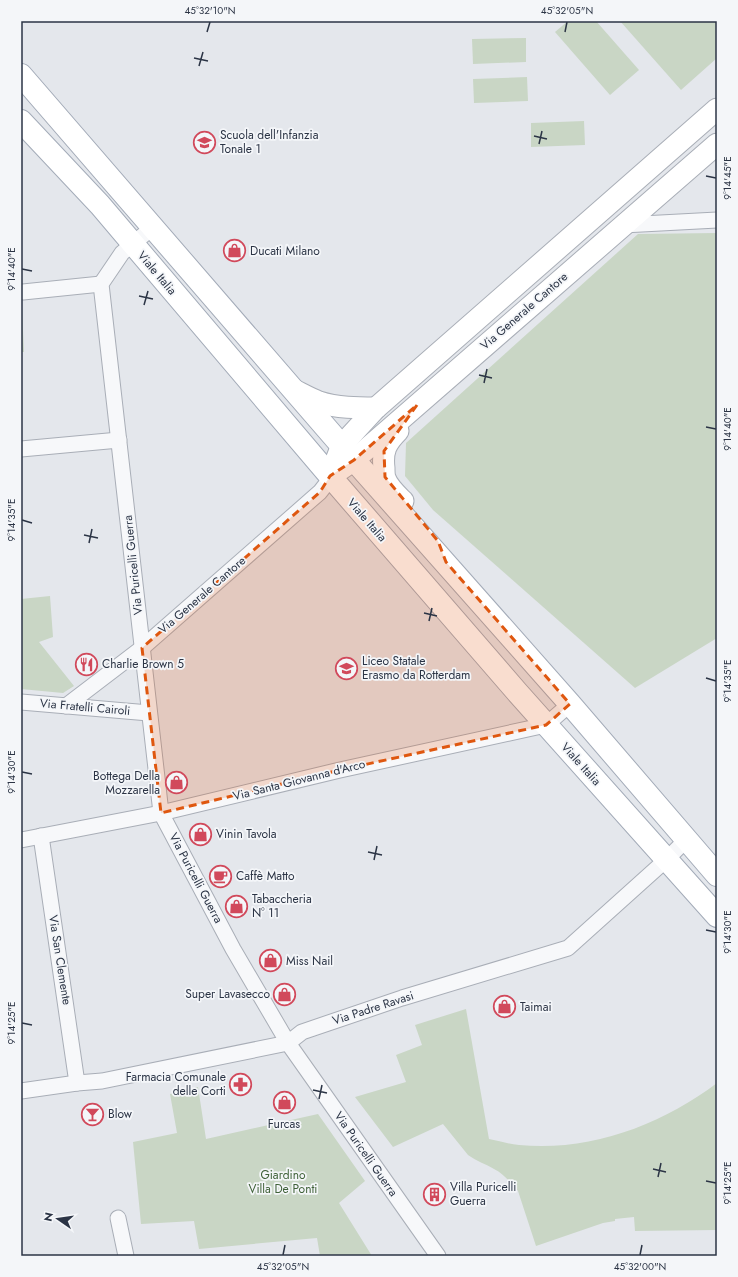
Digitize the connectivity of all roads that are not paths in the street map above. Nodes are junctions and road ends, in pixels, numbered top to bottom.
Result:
1 (21, 75) edge
2 (717, 109) edge
3 (21, 121) edge
4 (717, 144) edge
5 (717, 220) edge
6 (623, 225) junction
7 (153, 227) junction
8 (132, 244) junction
9 (101, 284) junction
10 (23, 292) dead end
11 (294, 390) junction
12 (417, 405) junction
13 (376, 408) junction
14 (119, 440) junction
15 (21, 449) edge
16 (348, 453) junction
17 (330, 476) junction
18 (446, 562) junction
19 (142, 648) junction
20 (21, 702) edge
21 (570, 704) junction
22 (66, 706) junction
23 (149, 713) junction
24 (546, 725) junction
25 (161, 813) junction
26 (41, 836) junction
27 (21, 840) edge
28 (686, 840) junction
29 (667, 859) junction
30 (717, 875) edge
31 (717, 916) edge
32 (288, 1043) junction
33 (78, 1083) junction
34 (21, 1091) edge
35 (118, 1218) dead end
36 (126, 1256) edge
37 (438, 1256) edge

1 - 7 main road
2 - 13 street, Via Generale Cantore
3 - 8 main road, Viale Italia
4 - 6 street, Via Generale Cantore
5 - 6 street
6 - 12 street, Via Generale Cantore
7 - 8 street
7 - 11 main road
8 - 9 street
8 - 17 main road, Viale Italia
9 - 10 street
9 - 14 street, Via Puricelli Guerra
11 - 13 street
11 - 16 main road
12 - 16 street, Via Generale Cantore
12 - 18 street
13 - 16 street, Via Generale Cantore
14 - 15 street
14 - 19 street, Via Puricelli Guerra
16 - 17 street, Via Generale Cantore
16 - 18 main road
17 - 19 street, Via Generale Cantore
17 - 24 main road, Viale Italia
18 - 21 main road
19 - 22 street, Via Generale Cantore
19 - 23 street, Via Puricelli Guerra
20 - 22 street, Via Fratelli Cairoli
21 - 24 street, Via Santa Giovanna d'Arco
21 - 28 main road
22 - 23 street, Via Fratelli Cairoli
23 - 25 street, Via Puricelli Guerra
24 - 25 street, Via Santa Giovanna d'Arco
24 - 29 main road, Viale Italia
25 - 26 street, Via Santa Giovanna d'Arco
25 - 32 street, Via Puricelli Guerra
26 - 27 street, Via Santa Giovanna d'Arco
26 - 33 street, Via San Clemente
28 - 29 street, Via Padre Ravasi
28 - 30 main road
29 - 31 main road, Viale Italia
29 - 32 street, Via Padre Ravasi
32 - 33 street, Via Padre Ravasi
32 - 37 street, Via Puricelli Guerra
33 - 34 street, Via Padre Ravasi
35 - 36 street

